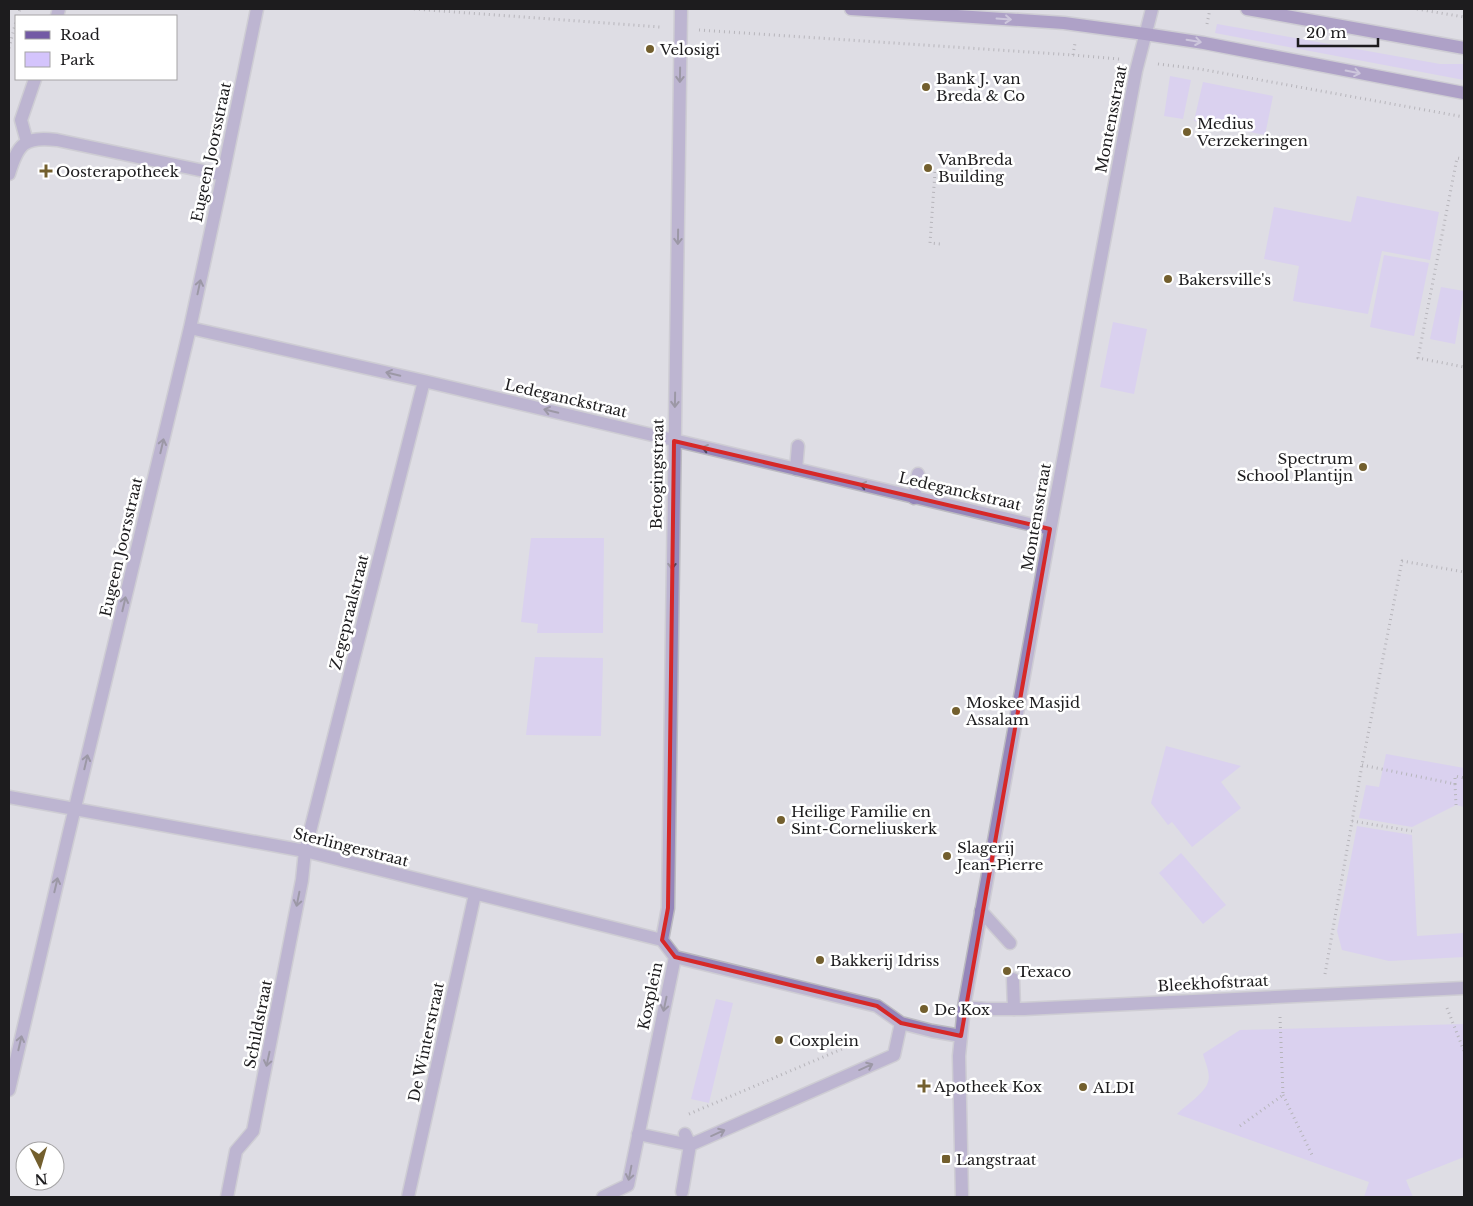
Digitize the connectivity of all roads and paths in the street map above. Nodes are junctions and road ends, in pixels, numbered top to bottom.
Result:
1 (257, 9) edge
2 (414, 9) edge
3 (681, 9) edge
4 (851, 9) edge
5 (1152, 9) edge
6 (1247, 9) edge
7 (1417, 9) edge
8 (1464, 17) edge
9 (15, 25) edge
10 (681, 29) junction
11 (1145, 34) junction
12 (1074, 44) dead end
13 (9, 48) edge
14 (1464, 48) edge
15 (1073, 55) junction
16 (1139, 61) junction
17 (35, 80) edge
18 (1464, 93) edge
19 (1464, 117) edge
20 (27, 142) junction
21 (1464, 159) edge
22 (935, 172) dead end
23 (9, 174) edge
24 (224, 175) junction
25 (941, 244) dead end
26 (190, 328) junction
27 (1464, 367) edge
28 (424, 381) junction
29 (674, 441) junction
30 (798, 446) dead end
31 (796, 469) junction
32 (918, 474) dead end
33 (914, 498) junction
34 (1050, 529) junction
35 (1464, 572) edge
36 (1362, 765) junction
37 (1464, 778) edge
38 (1455, 784) junction
39 (9, 797) edge
40 (1456, 805) dead end
41 (74, 809) junction
42 (1352, 821) junction
43 (1412, 831) dead end
44 (306, 851) junction
45 (475, 894) junction
46 (981, 911) junction
47 (662, 940) junction
48 (1010, 943) dead end
49 (675, 957) junction
50 (1012, 979) dead end
51 (1464, 988) edge
52 (1440, 989) junction
53 (1322, 995) junction
54 (1279, 996) junction
55 (964, 1007) junction
56 (1014, 1008) junction
57 (900, 1023) junction
58 (960, 1036) junction
59 (1464, 1052) edge
60 (867, 1066) junction
61 (9, 1090) edge
62 (1283, 1094) junction
63 (1240, 1126) dead end
64 (638, 1134) junction
65 (688, 1140) junction
66 (1312, 1155) dead end
67 (682, 1192) dead end
68 (227, 1197) edge
69 (408, 1197) edge
70 (603, 1197) edge
71 (962, 1197) edge

1 - 24 street, Eugeen Joorsstraat
2 - 10 path
3 - 10 street, Betogingstraat
4 -> 11 main road
5 - 11 street, Montensstraat
6 - 14 main road
7 - 8 path
9 - 13 path
10 - 15 path
10 -> 29 street, Betogingstraat
11 - 16 street, Montensstraat
11 -> 18 main road
12 - 15 path
15 - 16 path
16 - 19 path
16 - 34 street, Montensstraat
17 - 20 street
20 - 23 street
20 - 24 street
21 - 27 path
22 - 25 path
26 -> 24 street, Eugeen Joorsstraat
28 -> 26 street, Ledeganckstraat
41 -> 26 street, Eugeen Joorsstraat
29 -> 28 street, Ledeganckstraat
28 - 44 street, Zegepraalstraat
31 -> 29 street, Ledeganckstraat
29 -> 47 street, Betogingstraat
30 - 31 street
33 -> 31 street, Ledeganckstraat
32 - 33 street
33 - 34 street, Ledeganckstraat
34 - 46 street, Montensstraat
35 - 36 path
36 - 38 path
36 - 42 path
37 - 38 path
38 - 40 path
39 - 41 street, Sterlingerstraat
41 - 44 street, Sterlingerstraat
61 -> 41 street, Eugeen Joorsstraat
42 - 43 path
42 - 53 path
44 - 45 street, Sterlingerstraat
44 -> 68 street, Schildstraat
45 - 47 street, Sterlingerstraat
45 - 69 street, De Winterstraat
46 - 48 street
46 - 55 street, Montensstraat
47 - 49 street
49 - 57 street, Koxplein
49 -> 64 street, Koxplein
50 - 56 street
51 - 52 street, Bleekhofstraat
52 - 53 street, Bleekhofstraat
52 - 59 path
53 - 54 street, Bleekhofstraat
54 - 56 street, Bleekhofstraat
54 - 62 path
55 - 56 street, Bleekhofstraat
55 - 58 street, Montensstraat
57 - 58 street, Koxplein
57 - 60 street
58 - 71 street, Montensstraat
65 -> 60 street
60 - 65 path
62 - 63 path
62 - 66 path
64 - 65 street
64 -> 70 street, Koxplein
65 - 67 street

